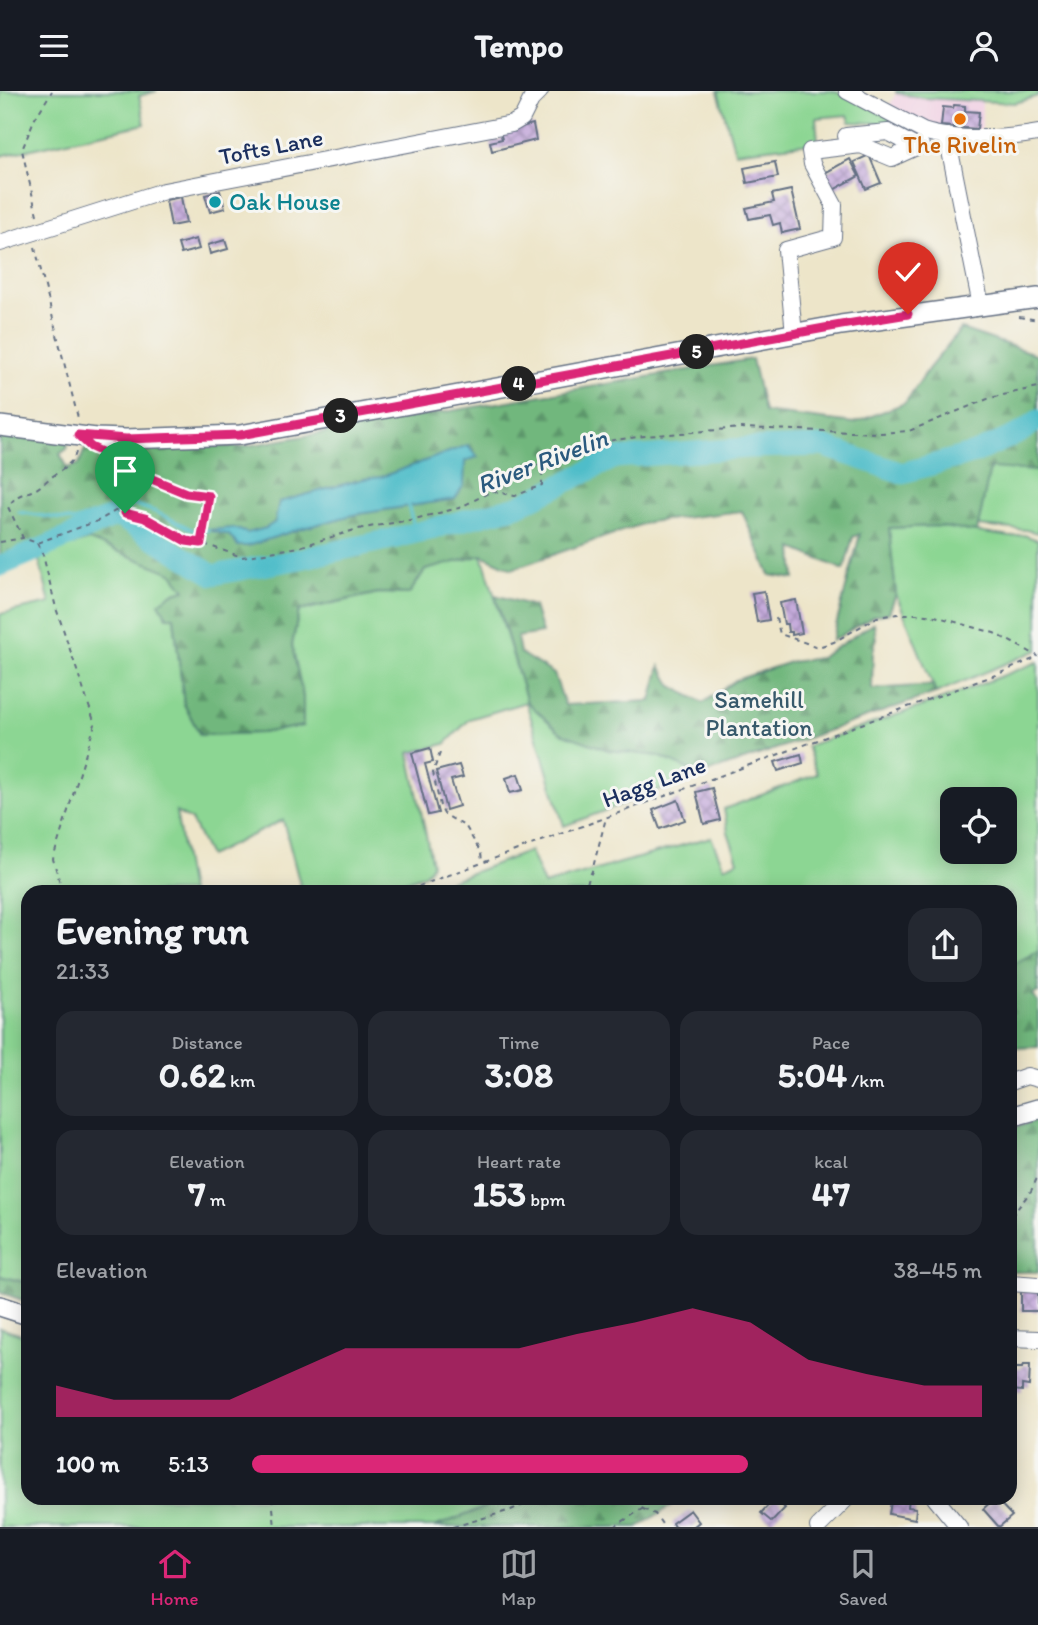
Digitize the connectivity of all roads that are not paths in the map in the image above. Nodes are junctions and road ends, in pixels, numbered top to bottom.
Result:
1 (540, 91) edge
2 (847, 91) edge
3 (930, 133) junction
4 (1038, 133) edge
5 (947, 136) junction
6 (826, 138) dead end
7 (916, 147) junction
8 (0, 243) edge
9 (1038, 297) edge
10 (981, 306) junction
11 (794, 334) junction
12 (0, 426) edge
13 (1038, 1079) edge
14 (1017, 1080) edge
15 (1038, 1109) edge
16 (1017, 1115) edge
17 (1017, 1284) edge
18 (1038, 1285) edge
19 (0, 1306) edge
20 (21, 1313) edge
21 (1017, 1338) edge
22 (1038, 1339) edge
23 (840, 1505) edge
24 (941, 1505) edge
25 (818, 1527) edge
26 (959, 1527) edge

1 - 8 street, Tofts Lane
2 - 3 street
3 - 5 street
3 - 7 street
4 - 5 street
5 - 10 street
6 - 7 street
7 - 11 street
9 - 10 main road
10 - 11 main road
11 - 12 main road
13 - 14 street
15 - 16 main road
17 - 18 street
19 - 20 main road
21 - 22 street
23 - 25 street
24 - 26 street

